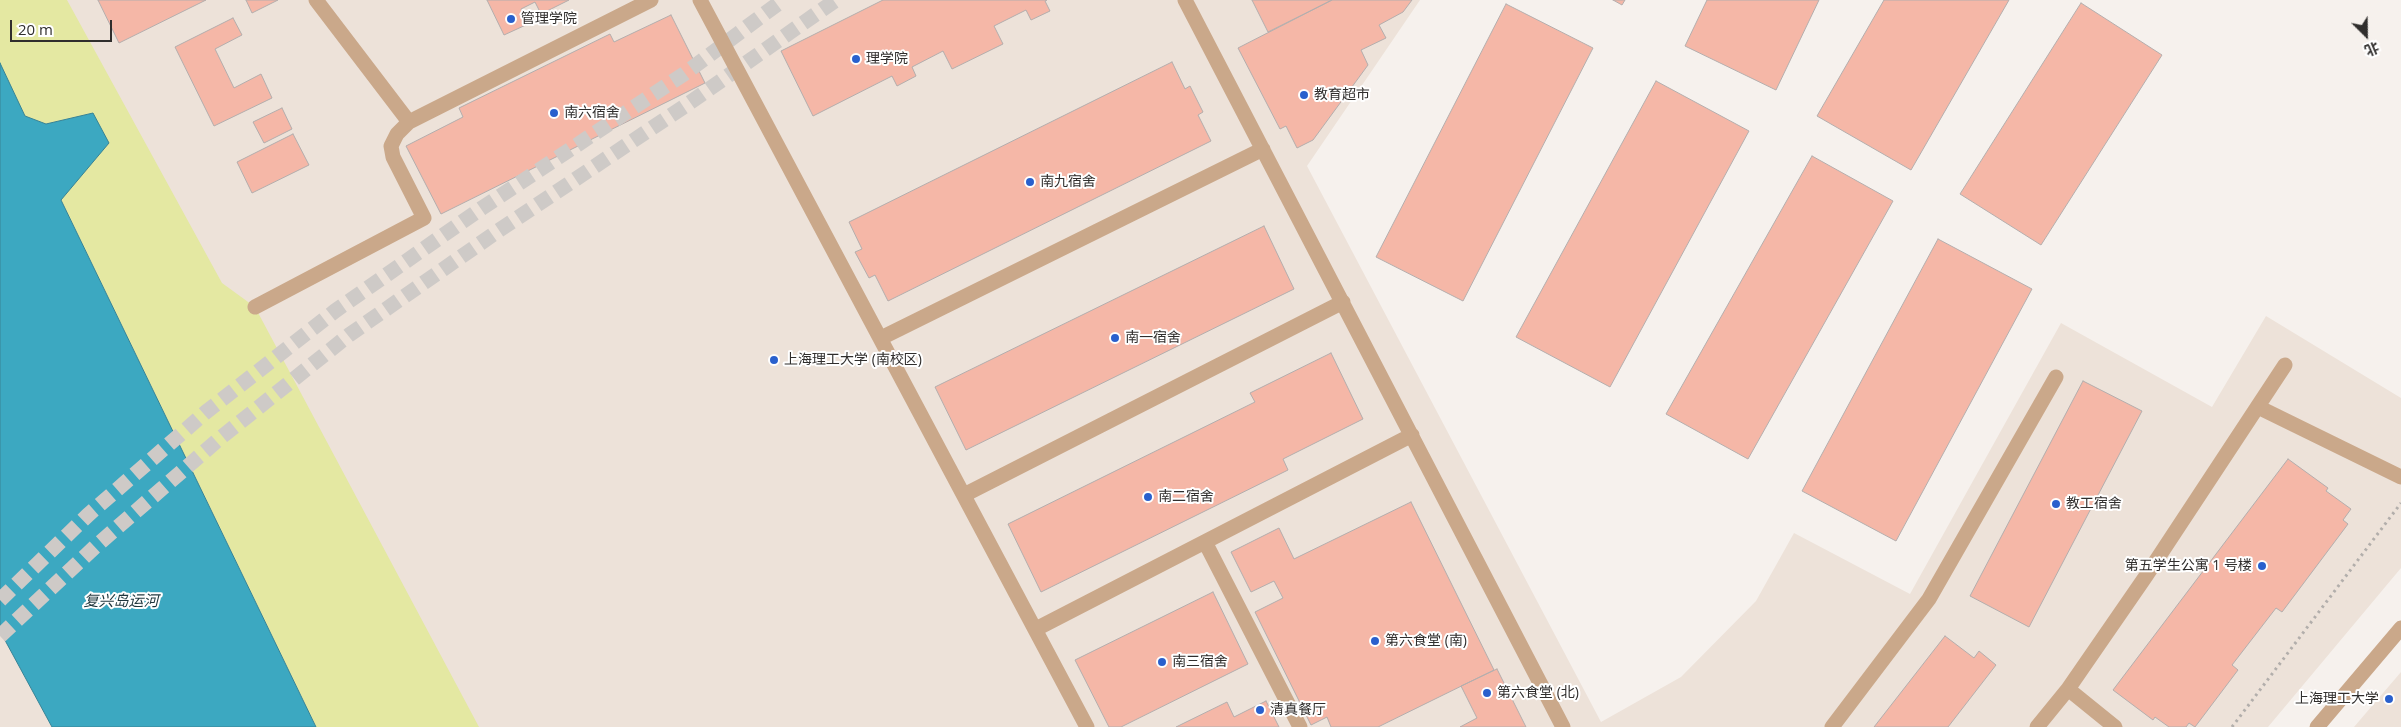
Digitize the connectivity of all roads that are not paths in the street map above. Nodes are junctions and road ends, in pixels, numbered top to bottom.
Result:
1 (316, 0) edge
2 (651, 0) edge
3 (700, 0) edge
4 (1185, 0) edge
5 (408, 122) junction
6 (1263, 150) junction
7 (1343, 302) junction
8 (255, 307) dead end
9 (881, 338) junction
10 (2285, 365) dead end
11 (2056, 377) dead end
12 (2258, 407) junction
13 (1412, 435) junction
14 (2401, 477) edge
15 (964, 495) junction
16 (1205, 542) junction
17 (2401, 628) edge
18 (1036, 629) junction
19 (2068, 689) junction
20 (1087, 727) edge
21 (1300, 727) edge
22 (1563, 727) edge
23 (1832, 727) edge
24 (2038, 727) edge
25 (2115, 727) edge
26 (2317, 727) edge

1 - 5 street
2 - 5 street
3 - 9 street
4 - 6 street
5 - 8 street
6 - 7 street
6 - 9 street
7 - 13 street
7 - 15 street
9 - 15 street
10 - 12 street
11 - 23 street
12 - 14 street
12 - 19 street
13 - 16 street
13 - 22 street
15 - 18 street
16 - 18 street
16 - 21 street
17 - 26 street
18 - 20 street
19 - 24 street
19 - 25 street

